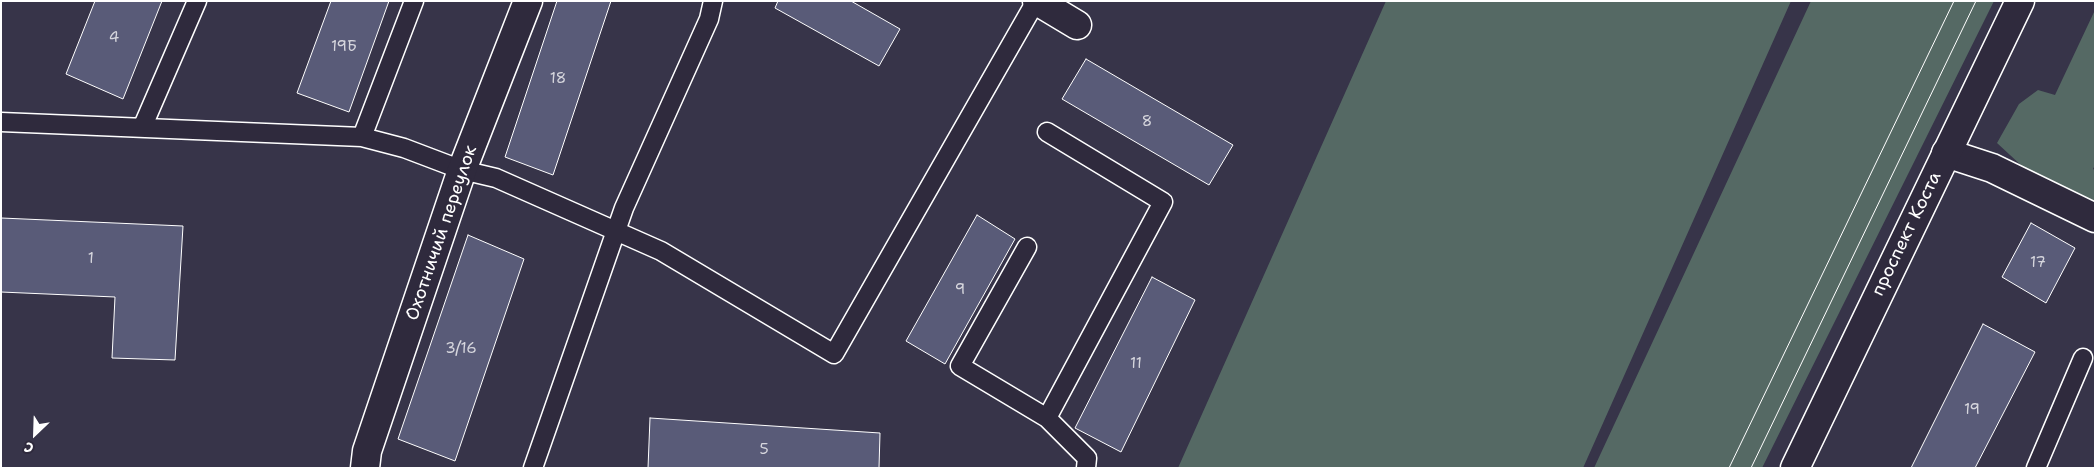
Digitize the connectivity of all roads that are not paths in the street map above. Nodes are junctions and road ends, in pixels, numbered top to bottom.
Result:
1 (198, 1) edge
2 (414, 1) edge
3 (528, 1) edge
4 (713, 1) edge
5 (1037, 1) edge
6 (2020, 1) edge
7 (1077, 25) dead end
8 (1, 122) edge
9 (142, 128) junction
10 (1047, 132) dead end
11 (362, 137) junction
12 (1946, 153) junction
13 (462, 170) junction
14 (2095, 218) edge
15 (615, 230) junction
16 (1027, 247) dead end
17 (2083, 358) dead end
18 (1047, 418) junction
19 (365, 468) edge
20 (533, 468) edge
21 (1086, 468) edge
22 (1795, 468) edge
23 (2036, 468) edge

1 - 9 lane
2 - 11 lane
3 - 13 street, Охотничий переулок
4 - 15 lane
5 - 7 street
5 - 15 lane
6 - 12 street, проспект Коста
8 - 9 lane
9 - 11 lane
10 - 18 lane
11 - 13 lane
12 - 14 street
12 - 22 street, проспект Коста
13 - 15 lane
13 - 19 street, Охотничий переулок
15 - 20 lane
16 - 18 lane
17 - 23 lane
18 - 21 lane

